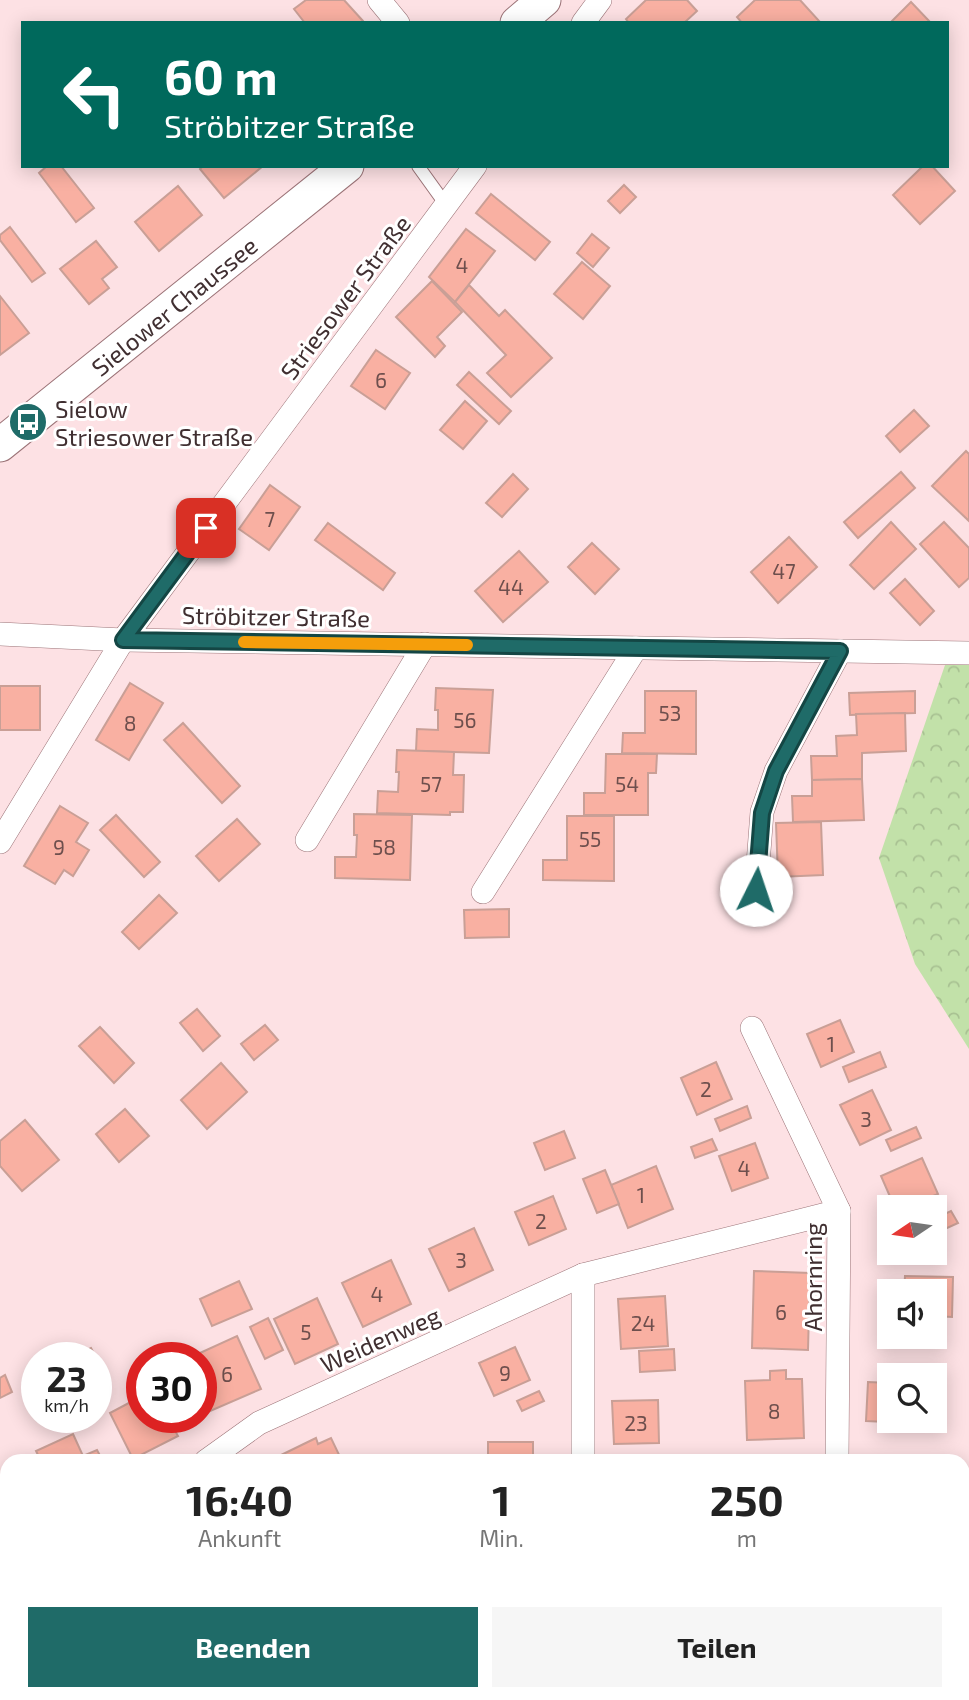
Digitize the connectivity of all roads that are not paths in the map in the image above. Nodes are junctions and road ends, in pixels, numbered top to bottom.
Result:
1 (379, 0) edge
2 (544, 0) edge
3 (600, 0) edge
4 (396, 21) edge
5 (519, 21) edge
6 (584, 21) edge
7 (345, 168) edge
8 (419, 168) edge
9 (474, 168) edge
10 (446, 205) junction
11 (0, 445) edge
12 (0, 634) edge
13 (123, 640) junction
14 (425, 644) junction
15 (636, 648) junction
16 (840, 651) junction
17 (969, 653) edge
18 (307, 840) dead end
19 (0, 842) edge
20 (756, 890) dead end
21 (483, 892) dead end
22 (752, 1028) dead end
23 (839, 1211) junction
24 (583, 1275) junction
25 (216, 1454) edge
26 (583, 1454) edge
27 (837, 1454) edge

1 - 4 street
2 - 5 main road
3 - 6 street
7 - 11 main road, Sielower Chaussee
8 - 10 lane
9 - 10 street, Striesower Straße
10 - 13 street, Striesower Straße
12 - 13 street, Ströbitzer Straße
13 - 14 street, Ströbitzer Straße
13 - 19 street, Striesower Straße
14 - 15 street, Ströbitzer Straße
14 - 18 street
15 - 16 street, Ströbitzer Straße
15 - 21 street
16 - 17 street, Ströbitzer Straße
16 - 20 street
22 - 23 street, Ahornring
23 - 24 street, Weidenweg
23 - 27 street, Ahornring
24 - 25 street, Weidenweg
24 - 26 street

